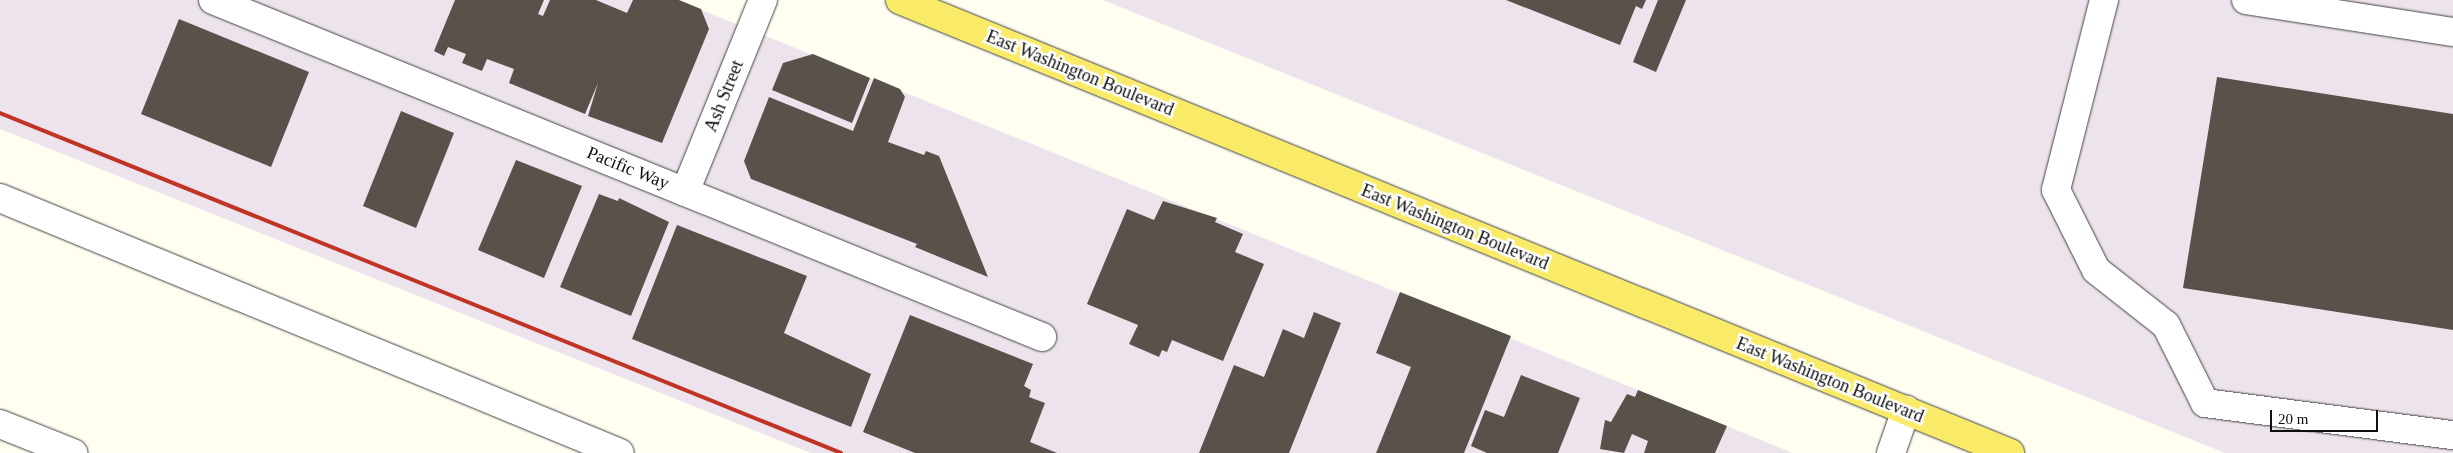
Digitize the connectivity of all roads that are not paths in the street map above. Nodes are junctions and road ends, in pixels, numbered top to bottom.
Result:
1 (213, 0) edge
2 (763, 0) edge
3 (900, 0) edge
4 (2104, 0) edge
5 (2246, 0) edge
6 (2453, 32) edge
7 (685, 192) junction
8 (0, 198) edge
9 (1042, 337) dead end
10 (1906, 410) junction
11 (0, 424) edge
12 (2453, 435) edge
13 (73, 453) edge
14 (620, 453) edge
15 (1890, 453) edge
16 (2010, 453) edge

1 - 7 street, Pacific Way
2 - 7 street, Ash Street
3 - 10 main road, East Washington Boulevard
4 - 12 street
5 - 6 street
7 - 9 street, Pacific Way
8 - 14 street
10 - 15 street
10 - 16 main road, East Washington Boulevard
11 - 13 street

